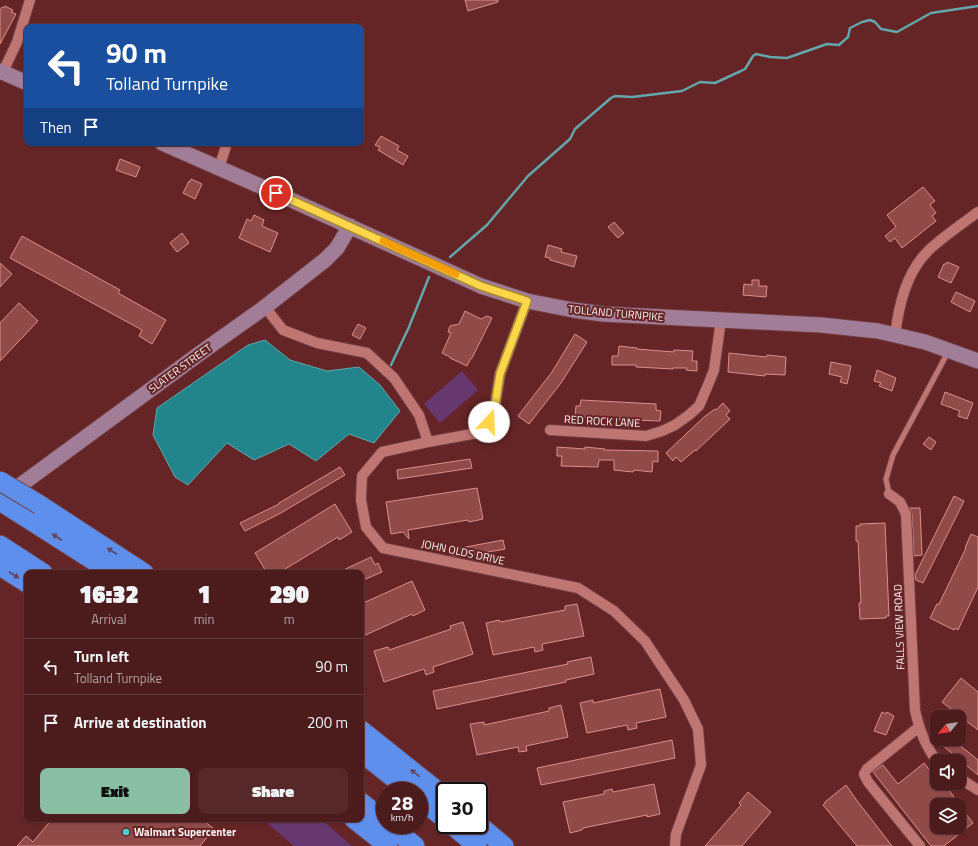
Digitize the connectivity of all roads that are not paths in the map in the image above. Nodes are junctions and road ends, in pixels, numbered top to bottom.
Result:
1 (30, 0) edge
2 (2, 71) edge
3 (24, 82) edge
4 (169, 146) edge
5 (226, 146) edge
6 (219, 168) junction
7 (978, 212) edge
8 (350, 226) junction
9 (527, 301) junction
10 (265, 307) junction
11 (720, 320) junction
12 (895, 335) junction
13 (949, 350) junction
14 (978, 361) edge
15 (550, 430) dead end
16 (428, 442) junction
17 (0, 481) edge
18 (889, 494) joint
19 (0, 500) edge
20 (33, 511) junction
21 (0, 545) edge
22 (0, 566) edge
23 (38, 570) edge
24 (109, 570) edge
25 (139, 570) edge
26 (24, 581) edge
27 (919, 727) junction
28 (364, 732) edge
29 (364, 754) edge
30 (932, 754) edge
31 (399, 782) edge
32 (966, 782) edge
33 (978, 790) edge
34 (436, 791) edge
35 (364, 804) edge
36 (428, 805) edge
37 (436, 812) edge
38 (376, 814) edge
39 (358, 822) edge
40 (488, 833) edge
41 (400, 834) edge
42 (463, 834) edge
43 (388, 846) edge
44 (415, 846) edge
45 (477, 846) edge
46 (504, 846) edge
47 (675, 846) edge
48 (920, 846) edge

1 - 2 street
2 - 3 street
4 - 6 street, TOLLAND TURNPIKE
5 - 6 street
6 - 8 street, TOLLAND TURNPIKE
7 - 12 street
8 - 9 street, TOLLAND TURNPIKE
8 - 10 street, SLATER STREET
9 - 11 street, TOLLAND TURNPIKE
9 - 16 street, JOHN OLDS DRIVE
10 - 16 street
10 - 19 street, SLATER STREET
11 - 12 street, TOLLAND TURNPIKE
11 - 15 street, RED ROCK LANE
12 - 13 street, TOLLAND TURNPIKE
13 - 14 street, TOLLAND TURNPIKE
13 - 18 lane
16 - 47 street, JOHN OLDS DRIVE
17 - 20 highway, bridge
18 - 27 street, FALLS VIEW ROAD
19 - 20 highway
24 -> 20 highway
25 -> 20 highway
21 - 23 highway
22 -> 26 highway
27 - 30 street, FALLS VIEW ROAD
27 - 48 street
34 -> 28 highway
29 - 31 highway
32 - 33 street
35 - 38 highway
36 - 37 highway
39 - 43 highway
40 - 46 highway
41 - 44 highway
42 - 45 highway

